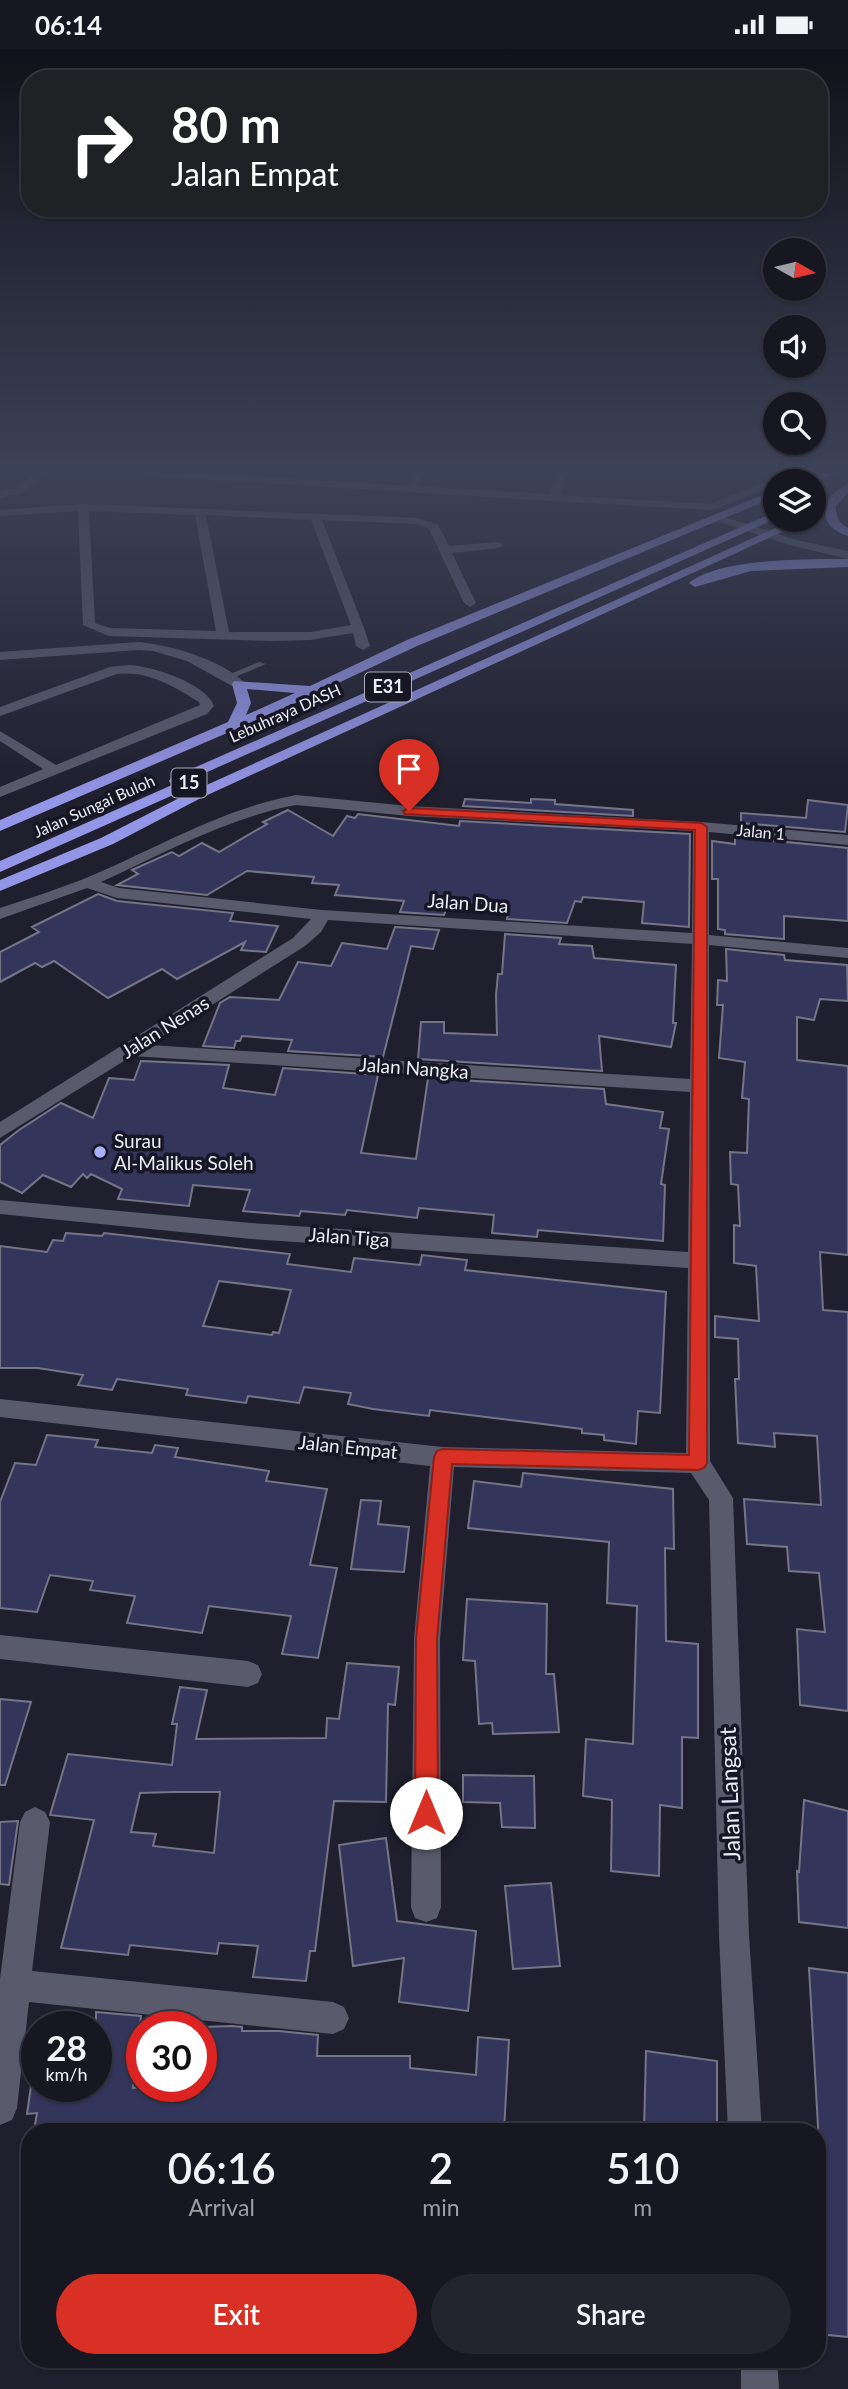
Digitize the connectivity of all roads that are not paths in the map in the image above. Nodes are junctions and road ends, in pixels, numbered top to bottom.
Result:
1 (87, 582) edge
2 (213, 582) edge
3 (340, 582) edge
4 (460, 582) edge
5 (555, 582) edge
6 (569, 582) edge
7 (631, 582) edge
8 (643, 582) edge
9 (665, 582) edge
10 (697, 582) edge
11 (470, 603) dead end
12 (358, 628) junction
13 (223, 635) junction
14 (363, 646) dead end
15 (0, 656) edge
16 (262, 664) dead end
17 (342, 676) junction
18 (233, 680) junction
19 (312, 690) junction
20 (377, 700) junction
21 (0, 712) edge
22 (234, 725) junction
23 (0, 735) edge
24 (165, 754) junction
25 (254, 755) junction
26 (54, 770) junction
27 (0, 792) edge
28 (0, 826) edge
29 (701, 827) junction
30 (848, 840) edge
31 (107, 841) junction
32 (0, 859) edge
33 (0, 867) edge
34 (88, 883) junction
35 (0, 886) edge
36 (0, 914) edge
37 (323, 915) junction
38 (700, 939) junction
39 (848, 953) edge
40 (129, 1050) junction
41 (699, 1086) junction
42 (0, 1131) edge
43 (0, 1207) edge
44 (699, 1261) junction
45 (0, 1408) edge
46 (443, 1457) junction
47 (698, 1463) junction
48 (0, 1647) edge
49 (248, 1674) dead end
50 (35, 1822) dead end
51 (426, 1907) dead end
52 (8, 2002) edge
53 (333, 2018) dead end
54 (0, 2108) edge
55 (745, 2123) edge
56 (760, 2368) edge
57 (761, 2389) edge

1 - 13 street
2 - 13 street
3 - 12 street
4 - 11 street
5 - 17 highway, Jalan Sungai Buloh / 15
6 - 28 highway, Lebuhraya DASH / E31
7 - 32 highway, Lebuhraya DASH / E31
8 - 20 highway, Jalan Sungai Buloh / 15
9 - 31 highway
10 - 31 highway
12 - 13 street
12 - 14 street
15 - 18 street
16 - 18 lane
17 - 19 highway, Jalan Sungai Buloh / 15
17 - 20 highway
18 - 19 highway
18 - 22 highway
19 - 22 highway, Jalan Sungai Buloh / 15
20 - 25 highway, Jalan Sungai Buloh / 15
21 - 26 street
22 - 24 highway, Jalan Sungai Buloh / 15
23 - 26 street
24 - 25 highway
24 - 28 highway, Jalan Sungai Buloh / 15
25 - 33 highway, Jalan Sungai Buloh / 15
26 - 27 street
29 - 30 street, Jalan 1
29 - 34 street, Jalan 1
29 - 38 street
31 - 35 highway
34 - 36 street, Jalan 1
34 - 37 street, Jalan Dua
37 - 38 street, Jalan Dua
37 - 40 street, Jalan Nenas
38 - 39 street, Jalan Dua
38 - 41 street
40 - 41 street, Jalan Nangka
40 - 42 street, Jalan Nenas
41 - 44 street
43 - 44 street, Jalan Tiga
44 - 47 street
45 - 46 street, Jalan Empat
46 - 47 street, Jalan Empat
46 - 51 street
47 - 55 street, Jalan Langsat
48 - 49 street
50 - 52 street
52 - 53 street
52 - 54 street
56 - 57 street

